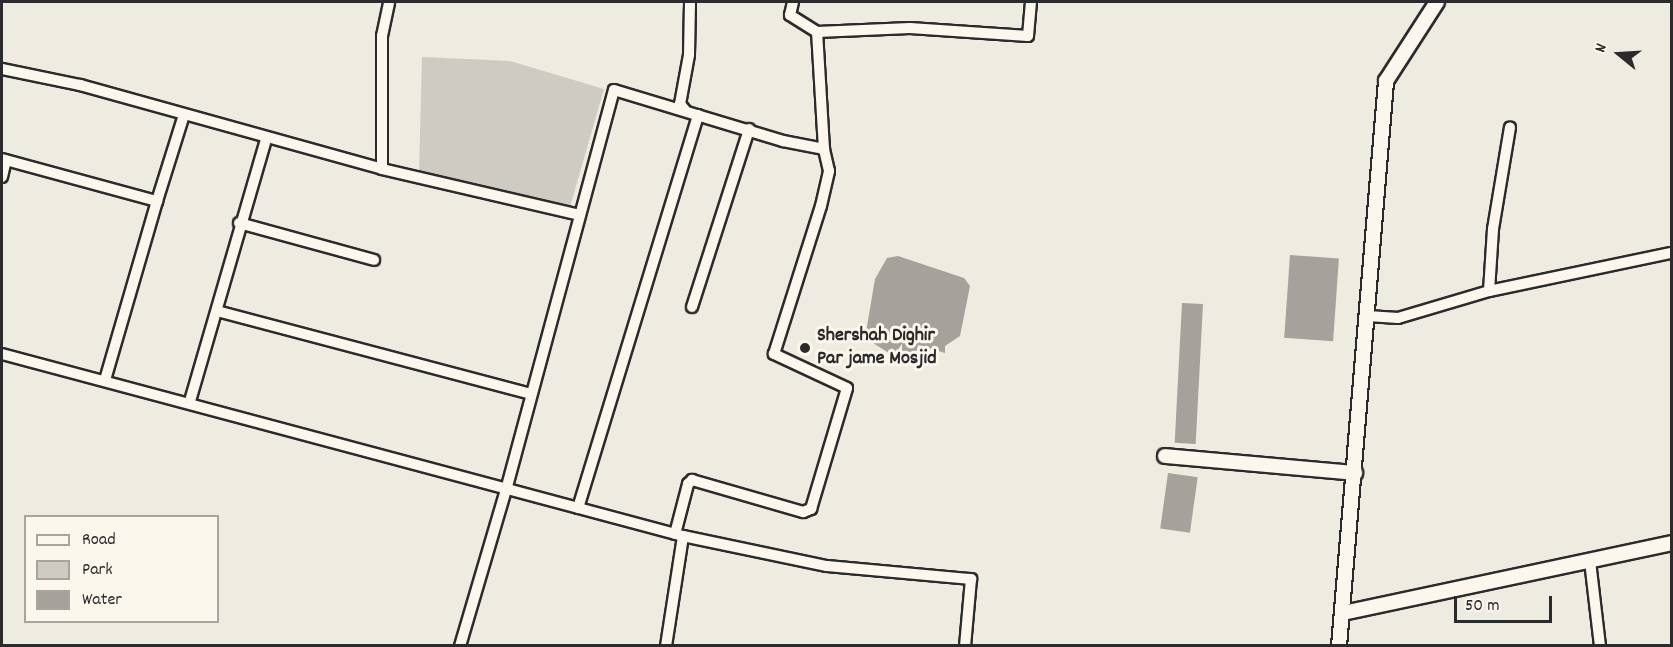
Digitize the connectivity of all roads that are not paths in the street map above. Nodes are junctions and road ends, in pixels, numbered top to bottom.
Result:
1 (389, 2) edge
2 (690, 2) edge
3 (793, 2) edge
4 (1030, 2) edge
5 (1437, 2) edge
6 (817, 32) junction
7 (2, 69) edge
8 (685, 110) junction
9 (184, 115) junction
10 (698, 115) junction
11 (1510, 127) dead end
12 (749, 129) junction
13 (266, 139) junction
14 (824, 149) junction
15 (4, 160) edge
16 (382, 169) junction
17 (2, 177) edge
18 (157, 201) junction
19 (579, 215) junction
20 (239, 224) junction
21 (1671, 253) edge
22 (374, 260) dead end
23 (1489, 291) junction
24 (692, 307) dead end
25 (217, 311) junction
26 (1368, 316) junction
27 (2, 354) edge
28 (105, 380) junction
29 (531, 394) junction
30 (190, 401) junction
31 (1165, 456) dead end
32 (1355, 473) junction
33 (506, 490) junction
34 (579, 508) junction
35 (679, 535) junction
36 (1671, 543) edge
37 (1590, 561) junction
38 (1343, 613) junction
39 (460, 645) edge
40 (666, 645) edge
41 (965, 645) edge
42 (1339, 645) edge
43 (1600, 645) edge

1 - 16 street
2 - 8 street
3 - 6 street
4 - 6 street
5 - 26 street
6 - 14 street
7 - 9 street
8 - 10 street
8 - 19 street
9 - 13 street
9 - 18 street
10 - 12 street
10 - 34 street
11 - 23 street
12 - 14 street
12 - 24 street
13 - 16 street
13 - 20 street
14 - 35 street
15 - 17 street
15 - 18 street
16 - 19 street
18 - 28 street
19 - 29 street
20 - 22 street
20 - 25 street
21 - 23 street
23 - 26 street
25 - 29 street
25 - 30 street
26 - 32 street
27 - 28 street
28 - 30 street
29 - 33 street
30 - 33 street
31 - 32 street
32 - 38 street
33 - 34 street
33 - 39 street
34 - 35 street
35 - 40 street
35 - 41 street
36 - 37 street
37 - 38 street
37 - 43 street
38 - 42 street

